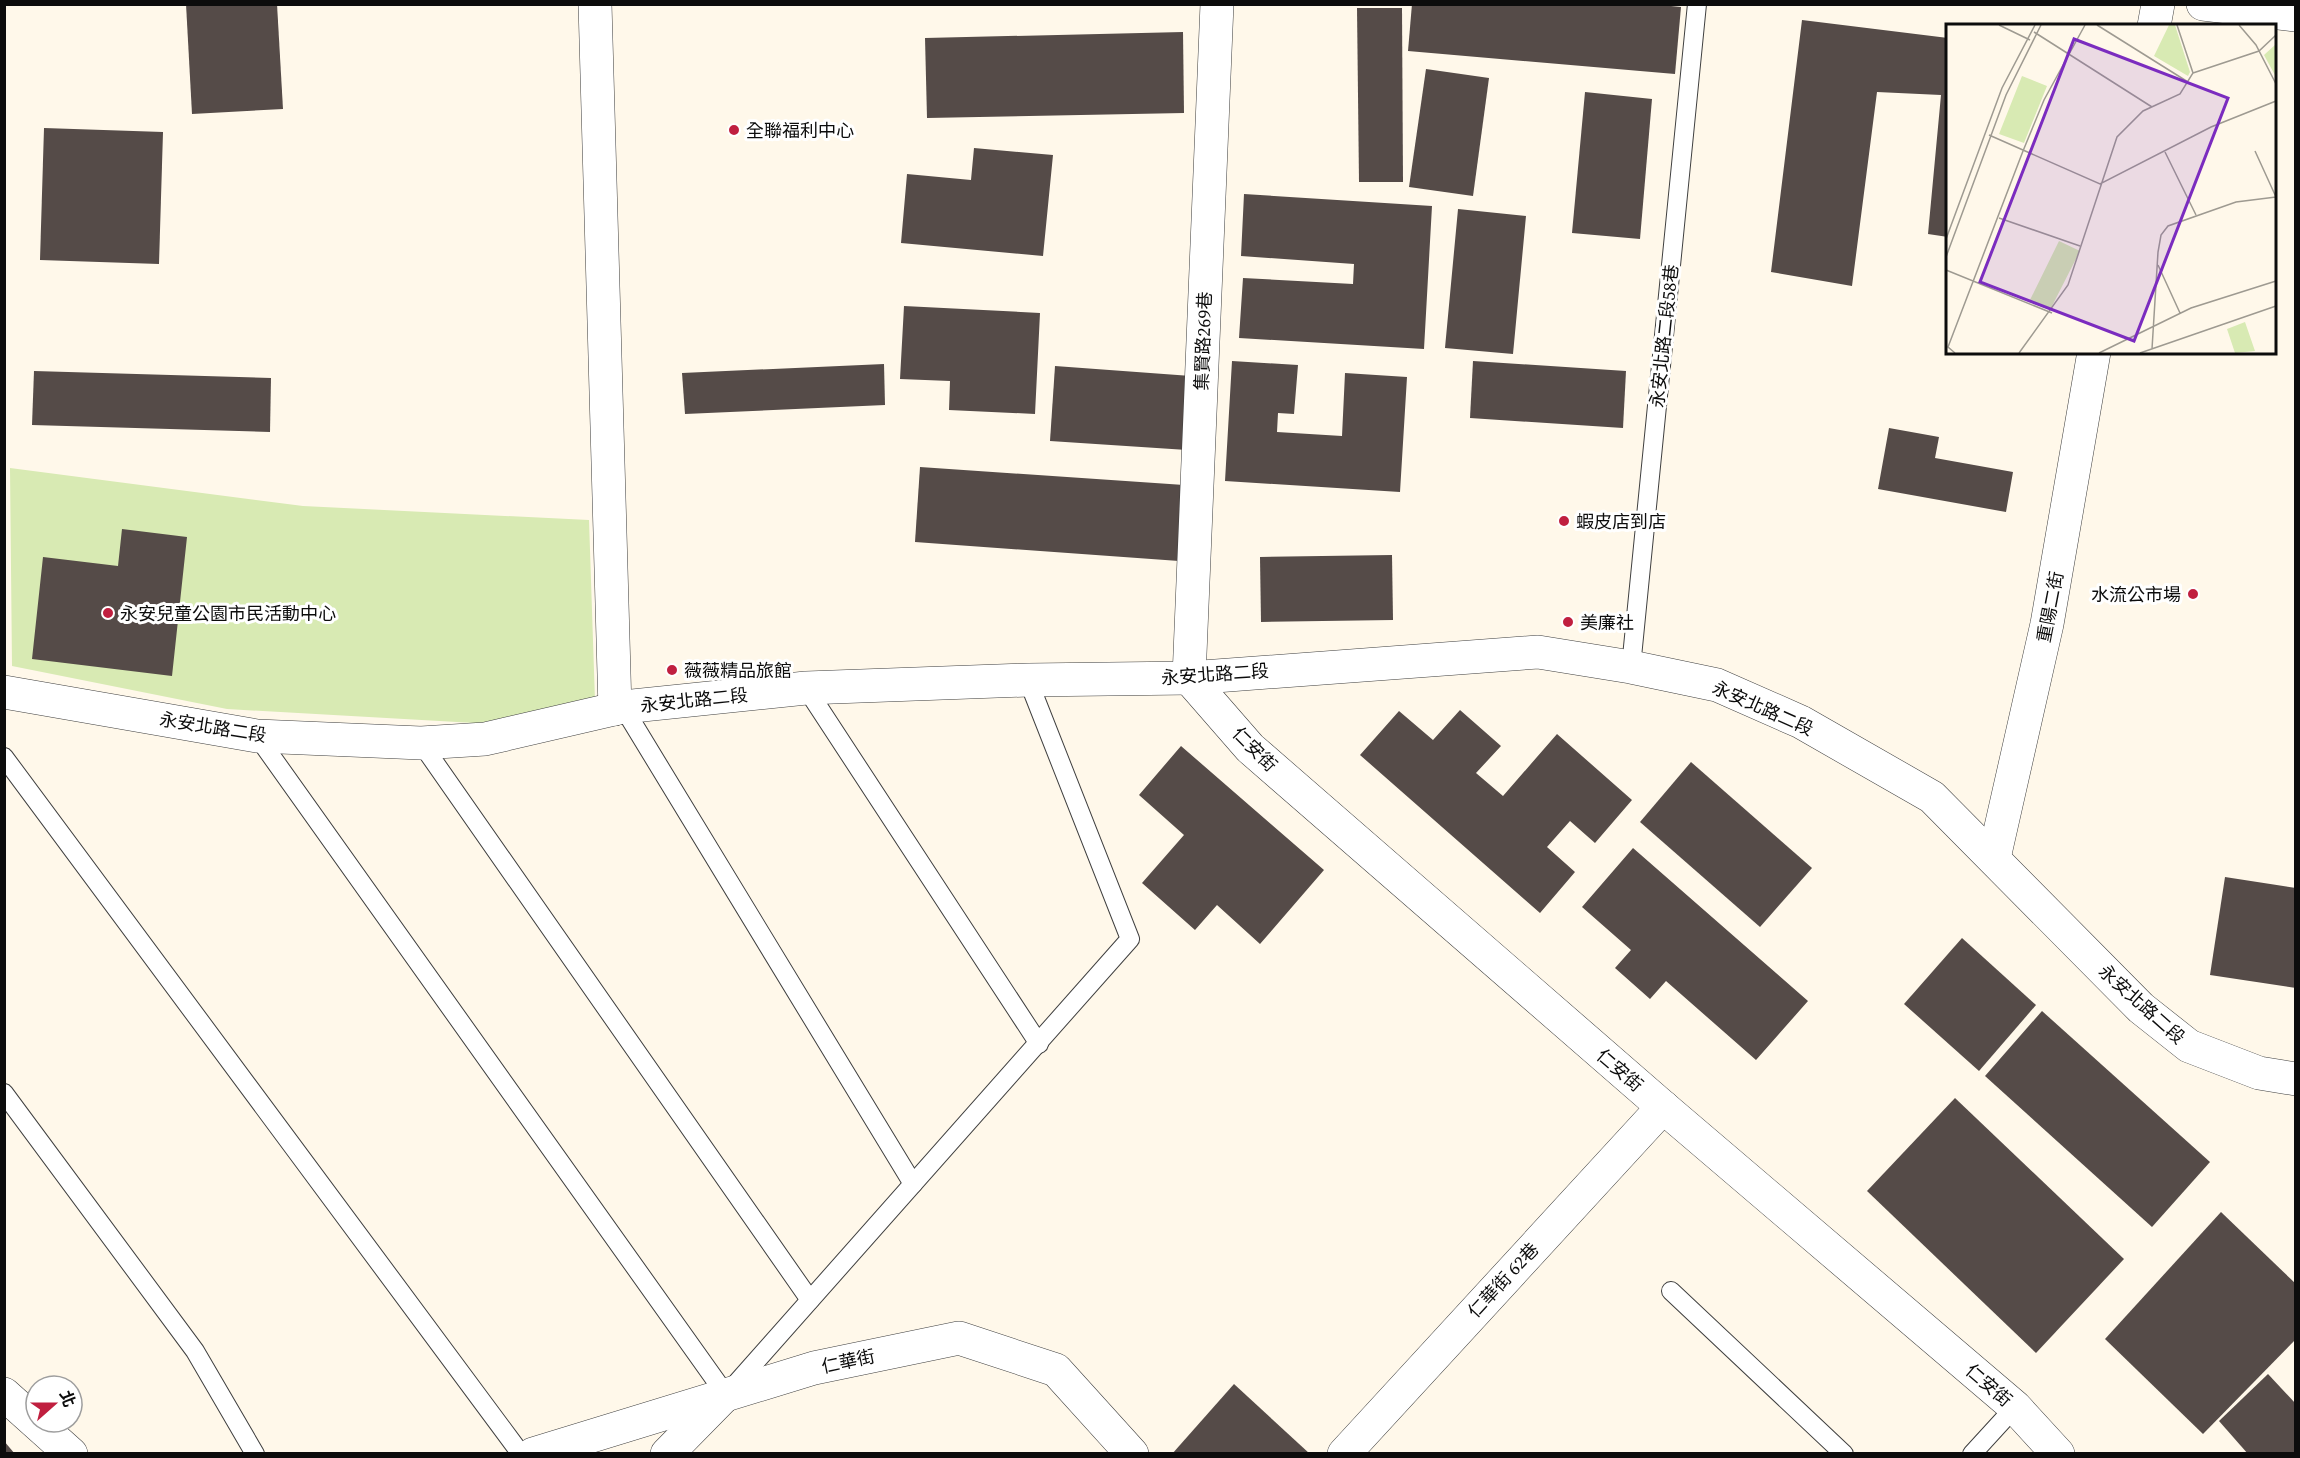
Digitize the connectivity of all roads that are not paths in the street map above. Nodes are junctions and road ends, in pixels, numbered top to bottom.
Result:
1 (595, 4) edge
2 (1217, 4) edge
3 (1698, 4) edge
4 (2158, 4) edge
5 (2203, 4) edge
6 (2295, 15) edge
7 (2154, 24) edge
8 (2094, 354) edge
9 (1632, 667) junction
10 (1189, 678) junction
11 (1028, 680) junction
12 (807, 688) junction
13 (4, 692) edge
14 (619, 708) junction
15 (257, 736) junction
16 (422, 743) junction
17 (4, 757) edge
18 (1994, 858) junction
19 (1039, 1044) junction
20 (2295, 1079) edge
21 (4, 1093) edge
22 (1663, 1107) junction
23 (913, 1184) junction
24 (1671, 1291) dead end
25 (810, 1299) junction
26 (4, 1394) edge
27 (726, 1395) junction
28 (2015, 1407) junction
29 (71, 1454) edge
30 (255, 1454) edge
31 (521, 1454) edge
32 (532, 1454) edge
33 (667, 1454) edge
34 (1132, 1454) edge
35 (1344, 1454) edge
36 (1844, 1454) edge
37 (1972, 1454) edge
38 (2058, 1454) edge

1 - 14 street
2 - 10 street, 集賢路269巷
3 - 9 lane, 永安北路二段58巷
4 - 7 street
5 - 6 street
8 - 18 street, 重陽二街
9 - 10 street, 永安北路二段
9 - 18 street, 永安北路二段
10 - 11 street, 永安北路二段
10 - 22 street, 仁安街
11 - 12 street, 永安北路二段
11 - 19 lane
12 - 14 street, 永安北路二段
12 - 19 lane
13 - 15 street, 永安北路二段
14 - 16 street, 永安北路二段
14 - 23 lane
15 - 16 street, 永安北路二段
15 - 27 lane
16 - 25 lane
17 - 31 lane
18 - 20 street, 永安北路二段
19 - 23 lane
21 - 30 lane
22 - 28 street, 仁安街
22 - 35 street, 仁華街 62巷
23 - 25 lane
24 - 36 lane
25 - 27 lane
26 - 29 street
27 - 32 street, 仁華街
27 - 33 street
27 - 34 street, 仁華街
28 - 37 lane
28 - 38 street, 仁安街

